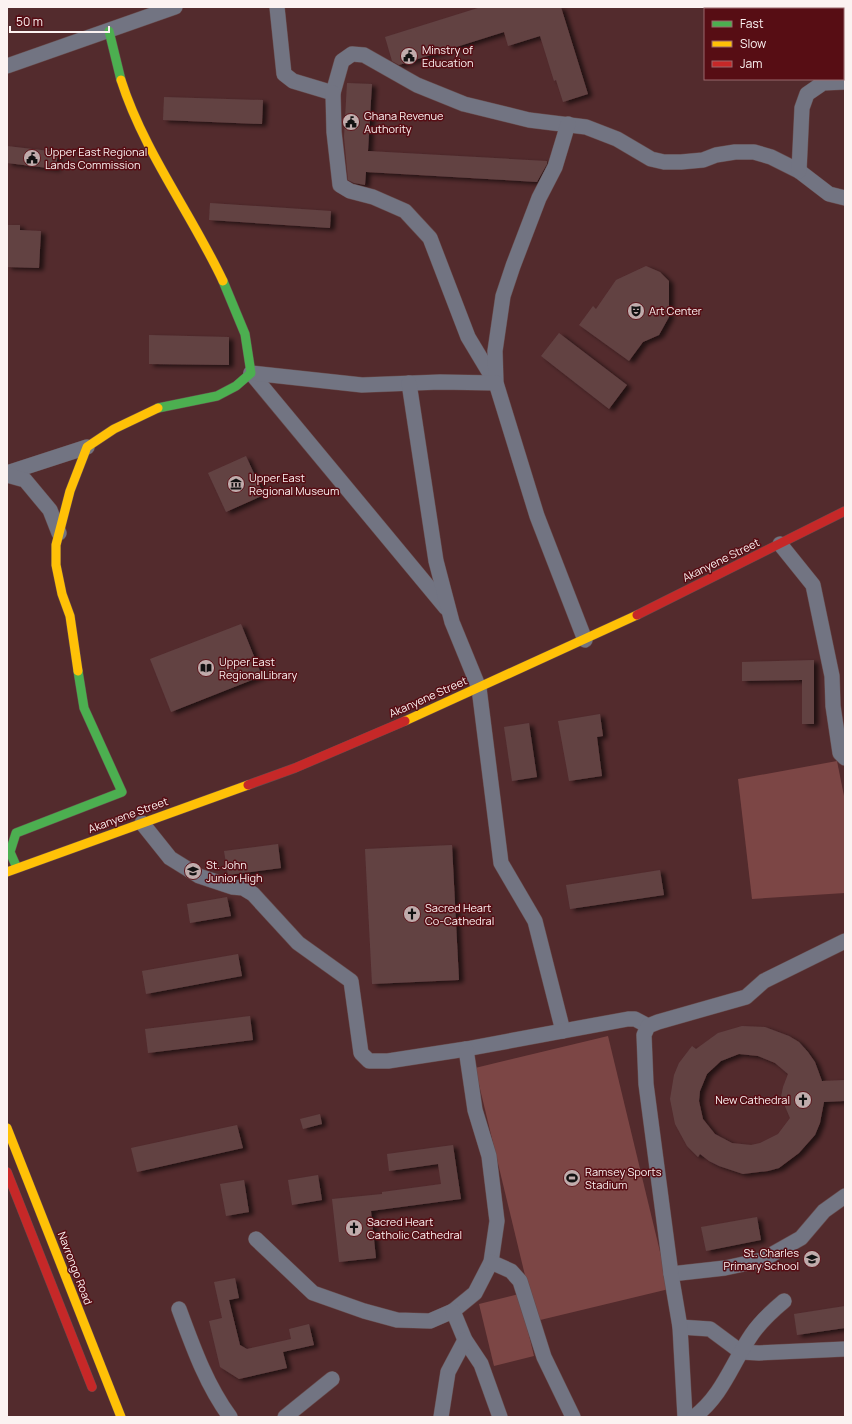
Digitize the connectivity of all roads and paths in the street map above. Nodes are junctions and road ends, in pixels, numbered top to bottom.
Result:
1 (175, 7) edge
2 (277, 7) edge
3 (109, 31) junction
4 (7, 66) edge
5 (845, 82) edge
6 (333, 93) junction
7 (568, 124) junction
8 (799, 171) junction
9 (845, 198) edge
10 (251, 373) junction
11 (409, 383) junction
12 (496, 383) junction
13 (87, 447) junction
14 (7, 474) edge
15 (845, 511) edge
16 (59, 533) junction
17 (780, 544) junction
18 (450, 613) junction
19 (585, 640) junction
20 (479, 688) junction
21 (845, 758) edge
22 (142, 823) junction
23 (16, 868) junction
24 (7, 872) edge
25 (845, 941) edge
26 (648, 1026) junction
27 (563, 1031) junction
28 (466, 1049) junction
29 (7, 1128) edge
30 (7, 1172) edge
31 (845, 1196) edge
32 (256, 1239) dead end
33 (491, 1262) junction
34 (671, 1274) junction
35 (784, 1301) dead end
36 (179, 1309) dead end
37 (453, 1312) junction
38 (680, 1327) junction
39 (465, 1340) junction
40 (845, 1348) edge
41 (740, 1352) junction
42 (332, 1379) dead end
43 (96, 1395) dead end
44 (121, 1417) edge
45 (230, 1417) edge
46 (285, 1417) edge
47 (441, 1417) edge
48 (500, 1417) edge
49 (572, 1417) edge
50 (685, 1417) edge
51 (694, 1417) edge

1 - 3 street
2 - 6 street
3 - 4 street
3 - 10 main road
5 - 8 street
6 - 7 street
6 - 12 street
7 - 8 street
7 - 12 street
8 - 9 street
10 - 11 street
10 - 13 main road
10 - 18 street
11 - 12 street
11 - 18 street
12 - 19 street
13 - 14 street
13 - 16 main road
14 - 16 street
15 - 17 main road, Akanyene Street
16 - 23 main road
17 - 19 main road, Akanyene Street
17 - 21 street
18 - 20 street
19 - 20 main road, Akanyene Street
20 - 22 main road, Akanyene Street
20 - 27 street
22 - 23 main road, Akanyene Street
22 - 28 street
23 - 24 main road, Akanyene Street
25 - 26 street
26 - 27 street
26 - 34 street
27 - 28 street
28 - 33 street
29 - 44 main road, Navrongo Road
30 - 43 main road
31 - 34 street
32 - 37 street
33 - 37 street
33 - 49 street
34 - 38 street
35 - 41 street
36 - 45 street
37 - 39 street
38 - 41 street
38 - 50 street
39 - 47 street
39 - 48 street
40 - 41 street
41 - 51 street
42 - 46 street

